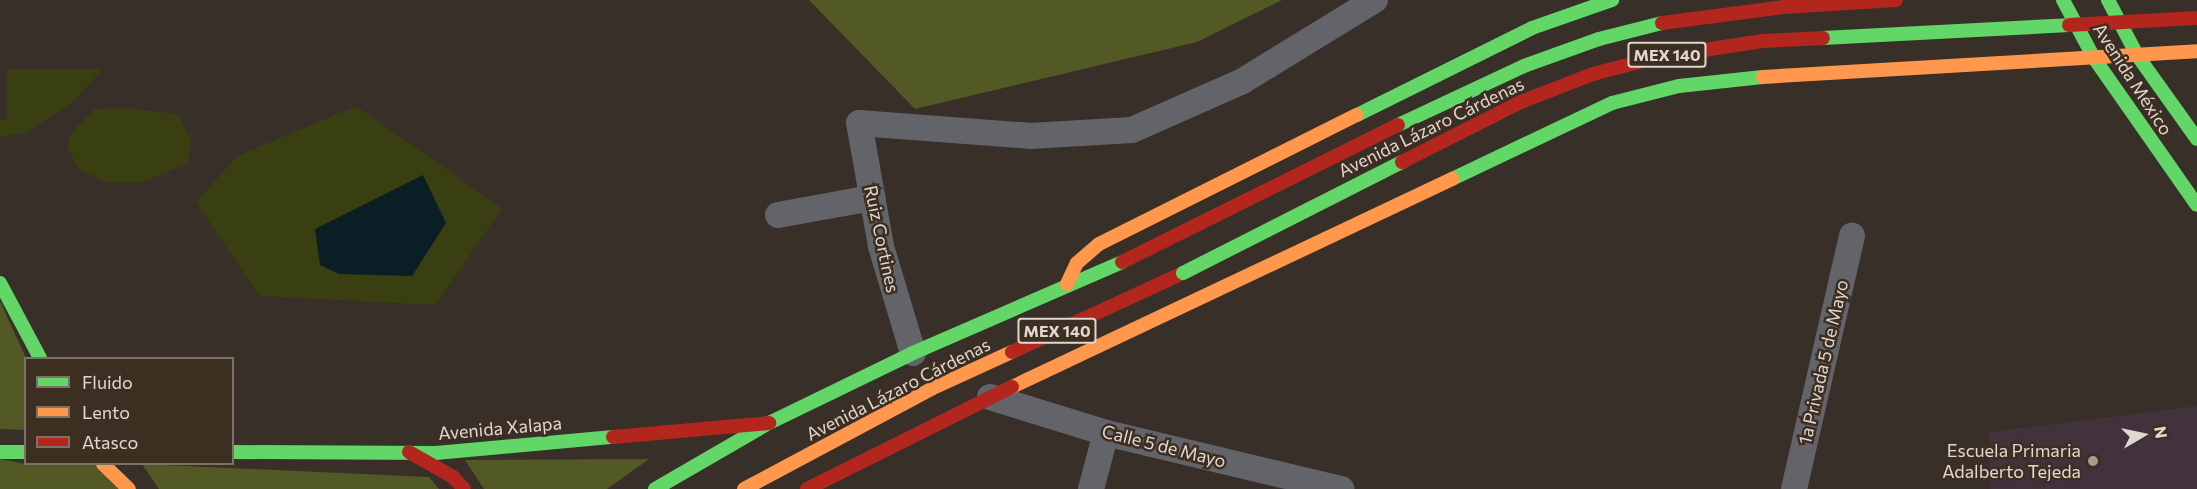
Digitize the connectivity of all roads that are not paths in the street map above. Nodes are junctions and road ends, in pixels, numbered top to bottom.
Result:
1 (1375, 0) edge
2 (1612, 0) edge
3 (1896, 0) edge
4 (2063, 0) edge
5 (2108, 0) edge
6 (2197, 18) edge
7 (2197, 51) edge
8 (2137, 55) junction
9 (2094, 58) junction
10 (2197, 139) edge
11 (872, 198) junction
12 (2197, 205) edge
13 (778, 215) dead end
14 (1852, 236) dead end
15 (0, 283) edge
16 (1067, 284) junction
17 (913, 352) junction
18 (39, 357) edge
19 (990, 397) junction
20 (769, 423) junction
21 (1106, 433) junction
22 (0, 452) edge
23 (24, 452) edge
24 (234, 452) edge
25 (409, 452) junction
26 (104, 465) edge
27 (129, 489) edge
28 (464, 489) edge
29 (655, 489) edge
30 (744, 489) edge
31 (807, 489) edge
32 (1091, 489) edge
33 (1341, 489) edge
34 (1794, 489) edge

1 - 11 street, Ruiz Cortines
2 - 16 main road
3 - 16 main road, Avenida Lázaro Cárdenas / MEX 140
4 - 9 main road, Avenida México
5 - 8 main road, Avenida México
6 - 30 main road, Avenida Lázaro Cárdenas / MEX 140, bridge
7 - 8 main road
8 - 9 main road
8 - 10 main road, Avenida México
9 - 12 main road, Avenida México
9 - 19 main road
11 - 13 street
11 - 17 street, Ruiz Cortines
14 - 34 street, 1a Privada 5 de Mayo
15 - 18 main road
16 - 17 main road, Avenida Lázaro Cárdenas / MEX 140
17 - 20 main road, Avenida Lázaro Cárdenas / MEX 140
19 - 21 street, Calle 5 de Mayo
19 - 31 main road
20 - 25 main road, Avenida Xalapa
20 - 29 main road, Avenida Lázaro Cárdenas / MEX 140
21 - 32 street
21 - 33 street, Calle 5 de Mayo
22 - 23 main road
24 - 25 main road, Avenida Xalapa
25 - 28 main road
26 - 27 main road

